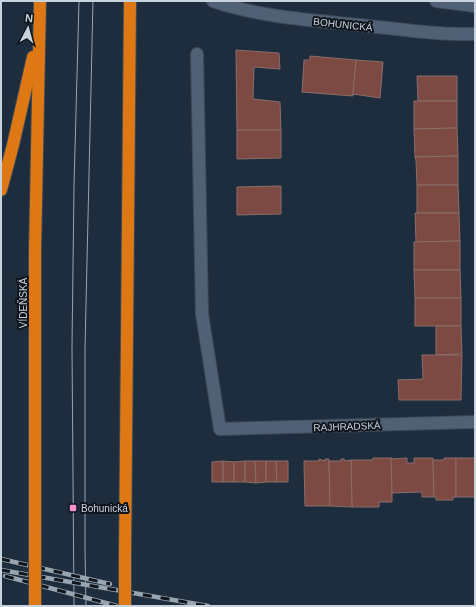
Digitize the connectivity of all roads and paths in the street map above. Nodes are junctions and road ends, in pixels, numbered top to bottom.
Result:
1 (40, 1) edge
2 (130, 1) edge
3 (213, 1) edge
4 (436, 1) edge
5 (475, 6) edge
6 (39, 30) junction
7 (475, 34) edge
8 (197, 54) dead end
9 (1, 190) edge
10 (475, 422) edge
11 (35, 606) edge
12 (125, 606) edge

1 - 6 highway, VÍDEŇSKÁ
2 - 12 highway, bridge
3 - 7 street, BOHUNICKÁ
4 - 5 street
6 - 9 highway
6 - 11 highway, VÍDEŇSKÁ, bridge
8 - 10 street, RAJHRADSKÁ

